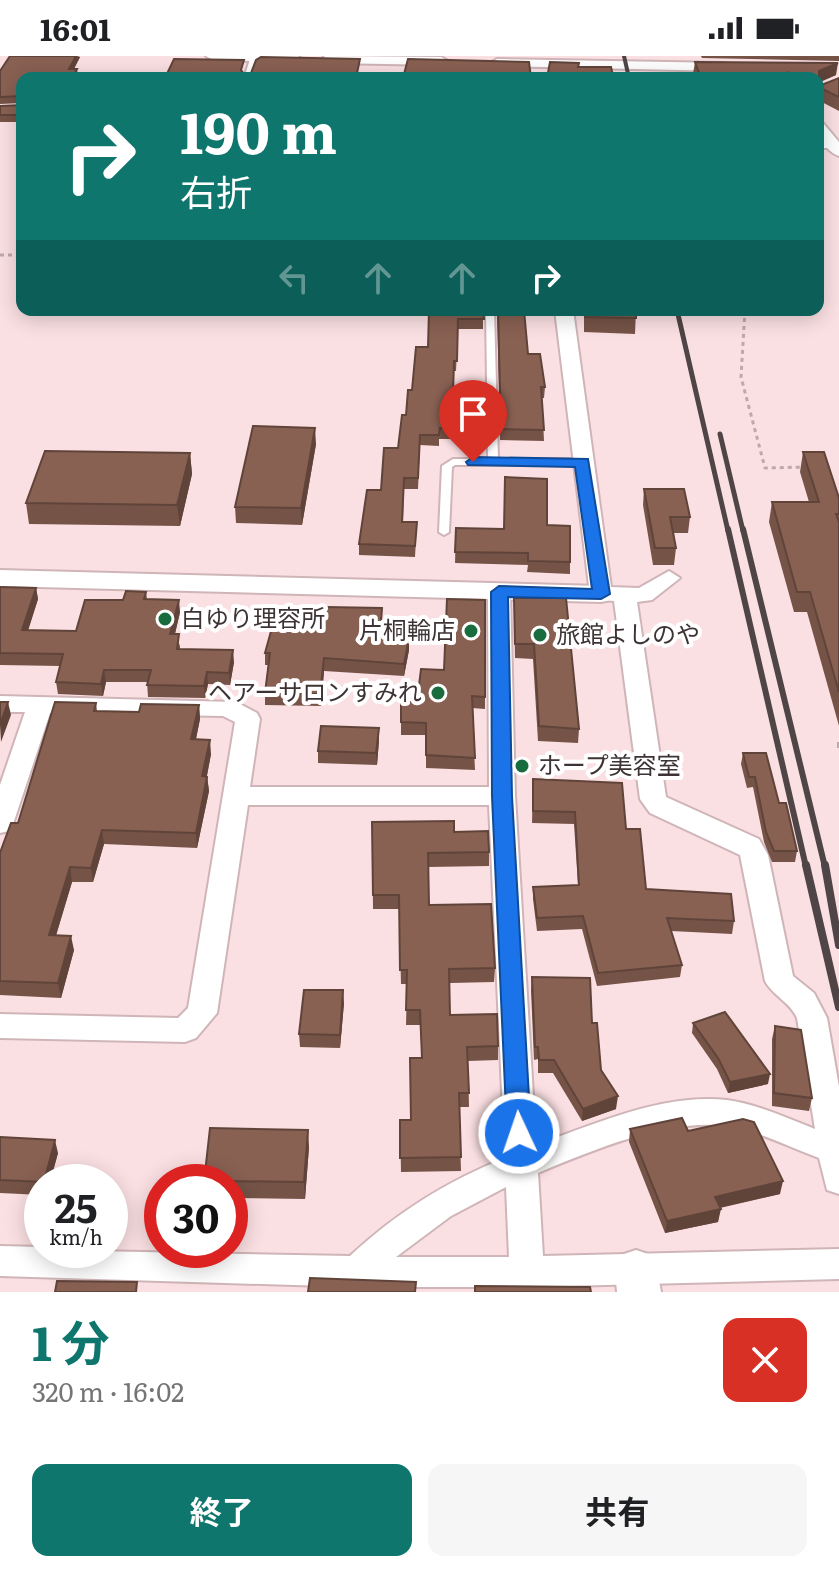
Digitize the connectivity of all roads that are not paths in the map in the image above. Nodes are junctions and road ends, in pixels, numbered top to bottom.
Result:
1 (213, 56) edge
2 (254, 57) edge
3 (305, 58) edge
4 (320, 58) edge
5 (459, 62) edge
6 (489, 62) edge
7 (740, 67) edge
8 (551, 71) edge
9 (490, 316) edge
10 (565, 316) edge
11 (493, 461) junction
12 (582, 462) junction
13 (444, 532) dead end
14 (0, 578) edge
15 (669, 578) dead end
16 (499, 592) junction
17 (613, 595) junction
18 (0, 704) edge
19 (40, 705) junction
20 (238, 796) junction
21 (502, 796) junction
22 (0, 824) edge
23 (0, 1026) edge
24 (520, 1163) junction
25 (836, 1165) edge
26 (0, 1261) edge
27 (839, 1264) edge
28 (357, 1272) junction
29 (527, 1272) junction
30 (638, 1281) edge

1 - 2 street
2 - 3 street
4 - 5 street
6 - 8 street
7 - 8 street
9 - 11 lane
10 - 12 street
11 - 12 lane
11 - 13 lane
12 - 17 street
14 - 16 street
15 - 17 street
16 - 17 street
16 - 21 street
17 - 25 street
18 - 19 street
19 - 20 street
19 - 22 street
20 - 21 street
20 - 23 street
21 - 24 street
24 - 25 street
24 - 28 street
24 - 29 street
26 - 28 street
27 - 30 street
28 - 29 street
29 - 30 street

